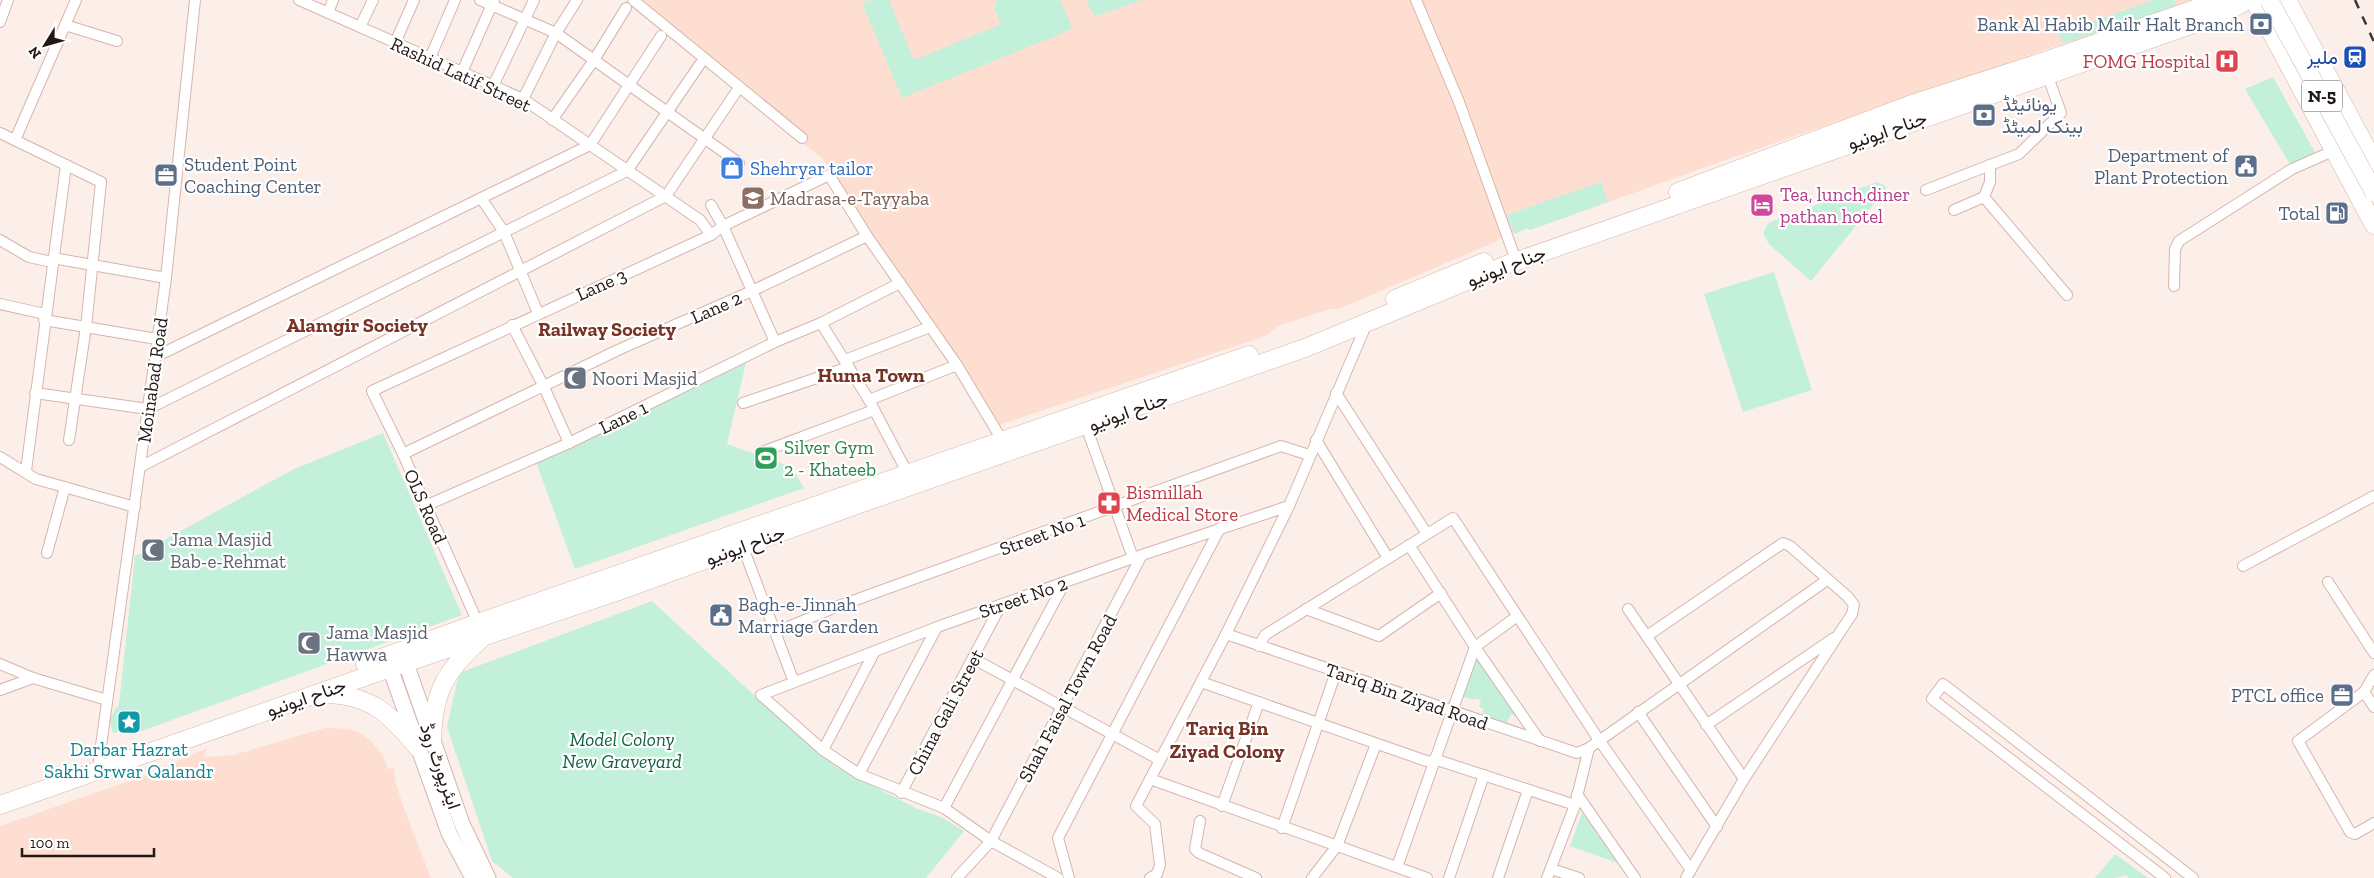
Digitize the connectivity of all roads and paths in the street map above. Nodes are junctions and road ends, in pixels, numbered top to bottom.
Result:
1 (8, 0) edge
2 (76, 0) edge
3 (195, 0) edge
4 (298, 0) edge
5 (334, 0) edge
6 (373, 0) edge
7 (414, 0) edge
8 (456, 0) edge
9 (480, 0) edge
10 (534, 0) edge
11 (577, 0) edge
12 (1416, 0) edge
13 (2220, 0) edge
14 (2248, 0) edge
15 (2254, 0) edge
16 (2270, 0) edge
17 (2287, 0) edge
18 (493, 3) edge
19 (629, 4) edge
20 (328, 13) junction
21 (526, 20) junction
22 (0, 22) edge
23 (65, 25) junction
24 (360, 27) junction
25 (556, 33) junction
26 (661, 36) dead end
27 (2307, 37) junction
28 (117, 41) dead end
29 (395, 43) junction
30 (2280, 48) junction
31 (430, 58) junction
32 (594, 60) junction
33 (700, 64) dead end
34 (462, 72) junction
35 (2041, 72) junction
36 (493, 86) junction
37 (630, 86) junction
38 (736, 92) dead end
39 (523, 99) junction
40 (666, 112) junction
41 (552, 120) junction
42 (0, 133) edge
43 (704, 138) junction
44 (802, 138) dead end
45 (15, 140) junction
46 (590, 146) junction
47 (2333, 150) junction
48 (739, 162) dead end
49 (2374, 162) edge
50 (66, 165) junction
51 (1990, 165) junction
52 (627, 171) junction
53 (1926, 190) dead end
54 (2374, 192) edge
55 (666, 196) junction
56 (1984, 197) junction
57 (482, 198) junction
58 (711, 205) dead end
59 (1954, 210) dead end
60 (2374, 225) edge
61 (723, 226) junction
62 (504, 232) junction
63 (711, 235) junction
64 (867, 236) junction
65 (0, 240) edge
66 (1513, 252) junction
67 (52, 260) junction
68 (93, 264) junction
69 (521, 272) junction
70 (166, 278) junction
71 (900, 283) junction
72 (2174, 286) dead end
73 (752, 291) junction
74 (2067, 295) dead end
75 (0, 304) edge
76 (538, 313) junction
77 (44, 317) junction
78 (821, 323) junction
79 (1367, 323) junction
80 (512, 325) junction
81 (86, 327) junction
82 (930, 327) junction
83 (158, 339) junction
84 (775, 342) junction
85 (155, 357) junction
86 (847, 364) junction
87 (957, 365) junction
88 (544, 387) junction
89 (372, 391) joint
90 (35, 393) junction
91 (1336, 393) junction
92 (76, 399) junction
93 (869, 400) junction
94 (743, 403) dead end
95 (148, 409) junction
96 (874, 410) junction
97 (1086, 426) junction
98 (69, 440) dead end
99 (1002, 440) junction
100 (1316, 440) junction
101 (569, 443) junction
102 (762, 452) dead end
103 (403, 454) junction
104 (1309, 455) junction
105 (0, 458) edge
106 (140, 467) junction
107 (26, 472) junction
108 (908, 474) junction
109 (64, 487) junction
110 (2374, 496) edge
111 (426, 506) junction
112 (1288, 506) junction
113 (135, 507) junction
114 (1116, 508) junction
115 (1220, 528) junction
116 (1427, 534) junction
117 (1409, 545) junction
118 (742, 546) junction
119 (47, 553) dead end
120 (1138, 556) junction
121 (1388, 558) junction
122 (2243, 566) dead end
123 (1828, 580) junction
124 (1065, 582) junction
125 (2328, 582) dead end
126 (1441, 593) junction
127 (1001, 605) junction
128 (1306, 609) junction
129 (1628, 609) dead end
130 (1516, 617) junction
131 (937, 627) junction
132 (482, 629) junction
133 (776, 632) junction
134 (1226, 634) junction
135 (1838, 635) junction
136 (1647, 636) junction
137 (1259, 646) junction
138 (1475, 647) junction
139 (875, 651) junction
140 (2374, 653) edge
141 (974, 659) junction
142 (399, 660) junction
143 (0, 664) edge
144 (1336, 672) junction
145 (2374, 675) edge
146 (33, 678) junction
147 (1014, 681) junction
148 (794, 682) junction
149 (1201, 682) junction
150 (1678, 683) junction
151 (0, 690) edge
152 (2364, 692) junction
153 (316, 693) junction
154 (107, 700) junction
155 (1259, 702) junction
156 (2374, 707) edge
157 (1064, 708) junction
158 (1451, 712) junction
159 (1638, 712) junction
160 (1318, 724) junction
161 (1706, 725) junction
162 (1112, 734) junction
163 (1599, 740) junction
164 (1540, 741) junction
165 (425, 744) junction
166 (1376, 744) junction
167 (1589, 748) junction
168 (823, 750) junction
169 (99, 760) junction
170 (1160, 760) junction
171 (1433, 761) junction
172 (2051, 769) junction
173 (859, 774) junction
174 (1484, 775) junction
175 (1150, 779) junction
176 (1744, 780) junction
177 (2041, 782) junction
178 (1528, 790) junction
179 (902, 793) junction
180 (0, 794) edge
181 (1577, 794) junction
182 (0, 804) edge
183 (1575, 805) junction
184 (1222, 806) junction
185 (944, 808) junction
186 (1200, 821) dead end
187 (2374, 823) edge
188 (1717, 827) junction
189 (1282, 828) junction
190 (991, 841) junction
191 (1337, 846) junction
192 (1397, 867) junction
193 (1549, 873) edge
194 (1688, 874) edge
195 (473, 878) edge
196 (488, 878) edge
197 (957, 878) edge
198 (1058, 878) edge
199 (1069, 878) edge
200 (1150, 878) edge
201 (1256, 878) edge
202 (1312, 878) edge
203 (1427, 878) edge
204 (1449, 878) edge
205 (1498, 878) edge
206 (1579, 878) edge
207 (1635, 878) edge
208 (2165, 878) edge
209 (2193, 878) edge

1 - 22 street
2 - 23 street
3 - 70 street, Moinabad Road
4 - 20 street, Rashid Latif Street
5 - 20 street
6 - 24 street
7 - 29 street
8 - 31 street
9 - 18 street
10 - 21 street
11 - 25 street
12 - 66 street
13 - 35 highway, جناح ایونیو
14 - 35 highway, جناح ایونیو
15 - 30 highway
16 - 54 highway, N-5, bridge
17 - 27 highway, N-5
18 - 21 street
18 - 34 street
19 - 32 street
19 - 44 street
20 - 24 street, Rashid Latif Street
21 - 25 street
21 - 36 street
23 - 28 street
23 - 45 street
24 - 29 street, Rashid Latif Street
25 - 32 street
25 - 39 street
26 - 37 street
27 - 30 highway
27 - 49 highway, N-5
29 - 31 street, Rashid Latif Street
30 - 47 highway
31 - 34 street, Rashid Latif Street
32 - 37 street
32 - 41 street
33 - 40 street
34 - 36 street, Rashid Latif Street
35 - 51 street
35 - 66 highway, جناح ایونیو
35 - 79 highway, جناح ایونیو
36 - 39 street, Rashid Latif Street
37 - 40 street
37 - 46 street
38 - 43 street
39 - 41 street, Rashid Latif Street
40 - 43 street
40 - 52 street
41 - 46 street, Rashid Latif Street
42 - 45 street
43 - 48 street
43 - 55 street
45 - 50 street
46 - 52 street, Rashid Latif Street
46 - 57 street
47 - 60 highway
47 - 72 street
50 - 67 street
50 - 68 street
51 - 53 street
51 - 56 street
52 - 55 street, Rashid Latif Street
52 - 62 street
55 - 63 street, Rashid Latif Street
55 - 69 street
56 - 59 street
56 - 74 street
57 - 62 street
57 - 85 street
58 - 61 street
61 - 63 street, Lane 3
61 - 64 street, Lane 3
61 - 73 street
62 - 69 street
62 - 95 street
63 - 76 street, Lane 3
64 - 71 street
64 - 73 street, Lane 2
65 - 67 street
66 - 99 highway, جناح ایونیو
67 - 68 street
67 - 77 street
68 - 70 street
68 - 81 street
69 - 76 street
69 - 106 street
70 - 83 street, Moinabad Road
71 - 78 street, Lane 1
71 - 82 street
73 - 84 street
73 - 88 street, Lane 2
75 - 77 street
76 - 80 street, Lane 3
77 - 81 street
77 - 90 street
78 - 84 street, Lane 1
78 - 86 street
79 - 91 street
79 - 97 highway, جناح ایونیو
80 - 88 street
80 - 89 street, Lane 3
81 - 83 street
81 - 92 street
82 - 86 street
82 - 87 street
83 - 85 street, Moinabad Road
84 - 101 street, Lane 1
85 - 95 street, Moinabad Road
86 - 93 street
86 - 94 street
87 - 93 street
87 - 99 street
88 - 101 street
88 - 103 street, Lane 2
89 - 103 street, OLS Road
90 - 92 street
90 - 107 street
91 - 100 street
91 - 116 street
92 - 95 street
92 - 98 street
93 - 96 street
95 - 106 street, Moinabad Road
96 - 102 street
96 - 108 street
97 - 114 street
97 - 118 highway, جناح ایونیو
99 - 108 highway, جناح ایونیو
100 - 104 street
100 - 121 street
101 - 111 street, Lane 1
103 - 111 street, OLS Road
104 - 112 street
104 - 114 street, Street No 1
105 - 107 street
106 - 113 street, Moinabad Road
107 - 109 street
108 - 132 highway, جناح ایونیو
109 - 113 street
109 - 119 street
110 - 122 street
111 - 132 street, OLS Road
112 - 115 street, Street No 2
112 - 134 street
113 - 154 street, Moinabad Road
114 - 120 street
114 - 133 street, Street No 1
115 - 120 street, Street No 2
115 - 162 street
116 - 117 street
116 - 130 street
117 - 121 street
117 - 126 street
118 - 132 highway, جناح ایونیو
118 - 133 street
120 - 124 street, Street No 2
120 - 157 street, Shah Faisal Town Road
121 - 128 street
123 - 135 street
123 - 136 street
123 - 150 street
124 - 127 street, Street No 2
124 - 147 street
125 - 140 street
126 - 128 street
126 - 138 street
127 - 131 street, Street No 2
127 - 141 street, China Gali Street
128 - 137 street
129 - 136 street
130 - 138 street
130 - 163 street
131 - 139 street, Street No 2
131 - 173 street
132 - 142 highway, جناح ایونیو
132 - 165 highway
133 - 148 street
134 - 137 street, Tariq Bin Ziyad Road
134 - 149 street
135 - 161 street
135 - 176 street
136 - 150 street
137 - 144 street, Tariq Bin Ziyad Road
138 - 158 street
138 - 164 street
139 - 148 street, Street No 2
139 - 168 street
141 - 147 street
141 - 179 street, China Gali Street
142 - 153 highway, جناح ایونیو
142 - 165 main road, ایئرپورٹ روڈ
142 - 169 highway, جناح ایونیو
143 - 146 street
144 - 158 street, Tariq Bin Ziyad Road
144 - 160 street
145 - 152 street
146 - 151 street
146 - 154 street
147 - 157 street
147 - 185 street
148 - 168 street, Street No 2
149 - 155 street
149 - 170 street
150 - 159 street
150 - 161 street
152 - 156 street
152 - 187 street
153 - 165 highway
153 - 182 highway, جناح ایونیو
154 - 169 street, Moinabad Road
155 - 160 street
155 - 184 street
157 - 162 street
157 - 190 street, Shah Faisal Town Road
158 - 164 street, Tariq Bin Ziyad Road
158 - 171 street
159 - 163 street
159 - 188 street
160 - 166 street
160 - 189 street
161 - 176 street
162 - 170 street
162 - 199 street
163 - 167 street
163 - 194 street
164 - 167 street, Tariq Bin Ziyad Road
165 - 195 main road, ایئرپورٹ روڈ
165 - 196 main road, ایئرپورٹ روڈ
166 - 171 street
166 - 191 street
167 - 181 street
168 - 173 street
169 - 180 highway, جناح ایونیو
170 - 175 street
171 - 174 street
171 - 192 street
172 - 177 street
172 - 177 street
172 - 209 street
173 - 179 street
174 - 178 street
174 - 204 street
175 - 184 street
175 - 200 street
176 - 188 street
177 - 208 street
178 - 183 street
178 - 205 street
179 - 185 street
181 - 183 street
181 - 207 street
183 - 193 street
184 - 189 street
185 - 190 street
186 - 201 street
188 - 194 street
189 - 191 street
190 - 197 street, Shah Faisal Town Road
190 - 198 street
191 - 192 street
191 - 202 street
192 - 203 street
193 - 206 street

